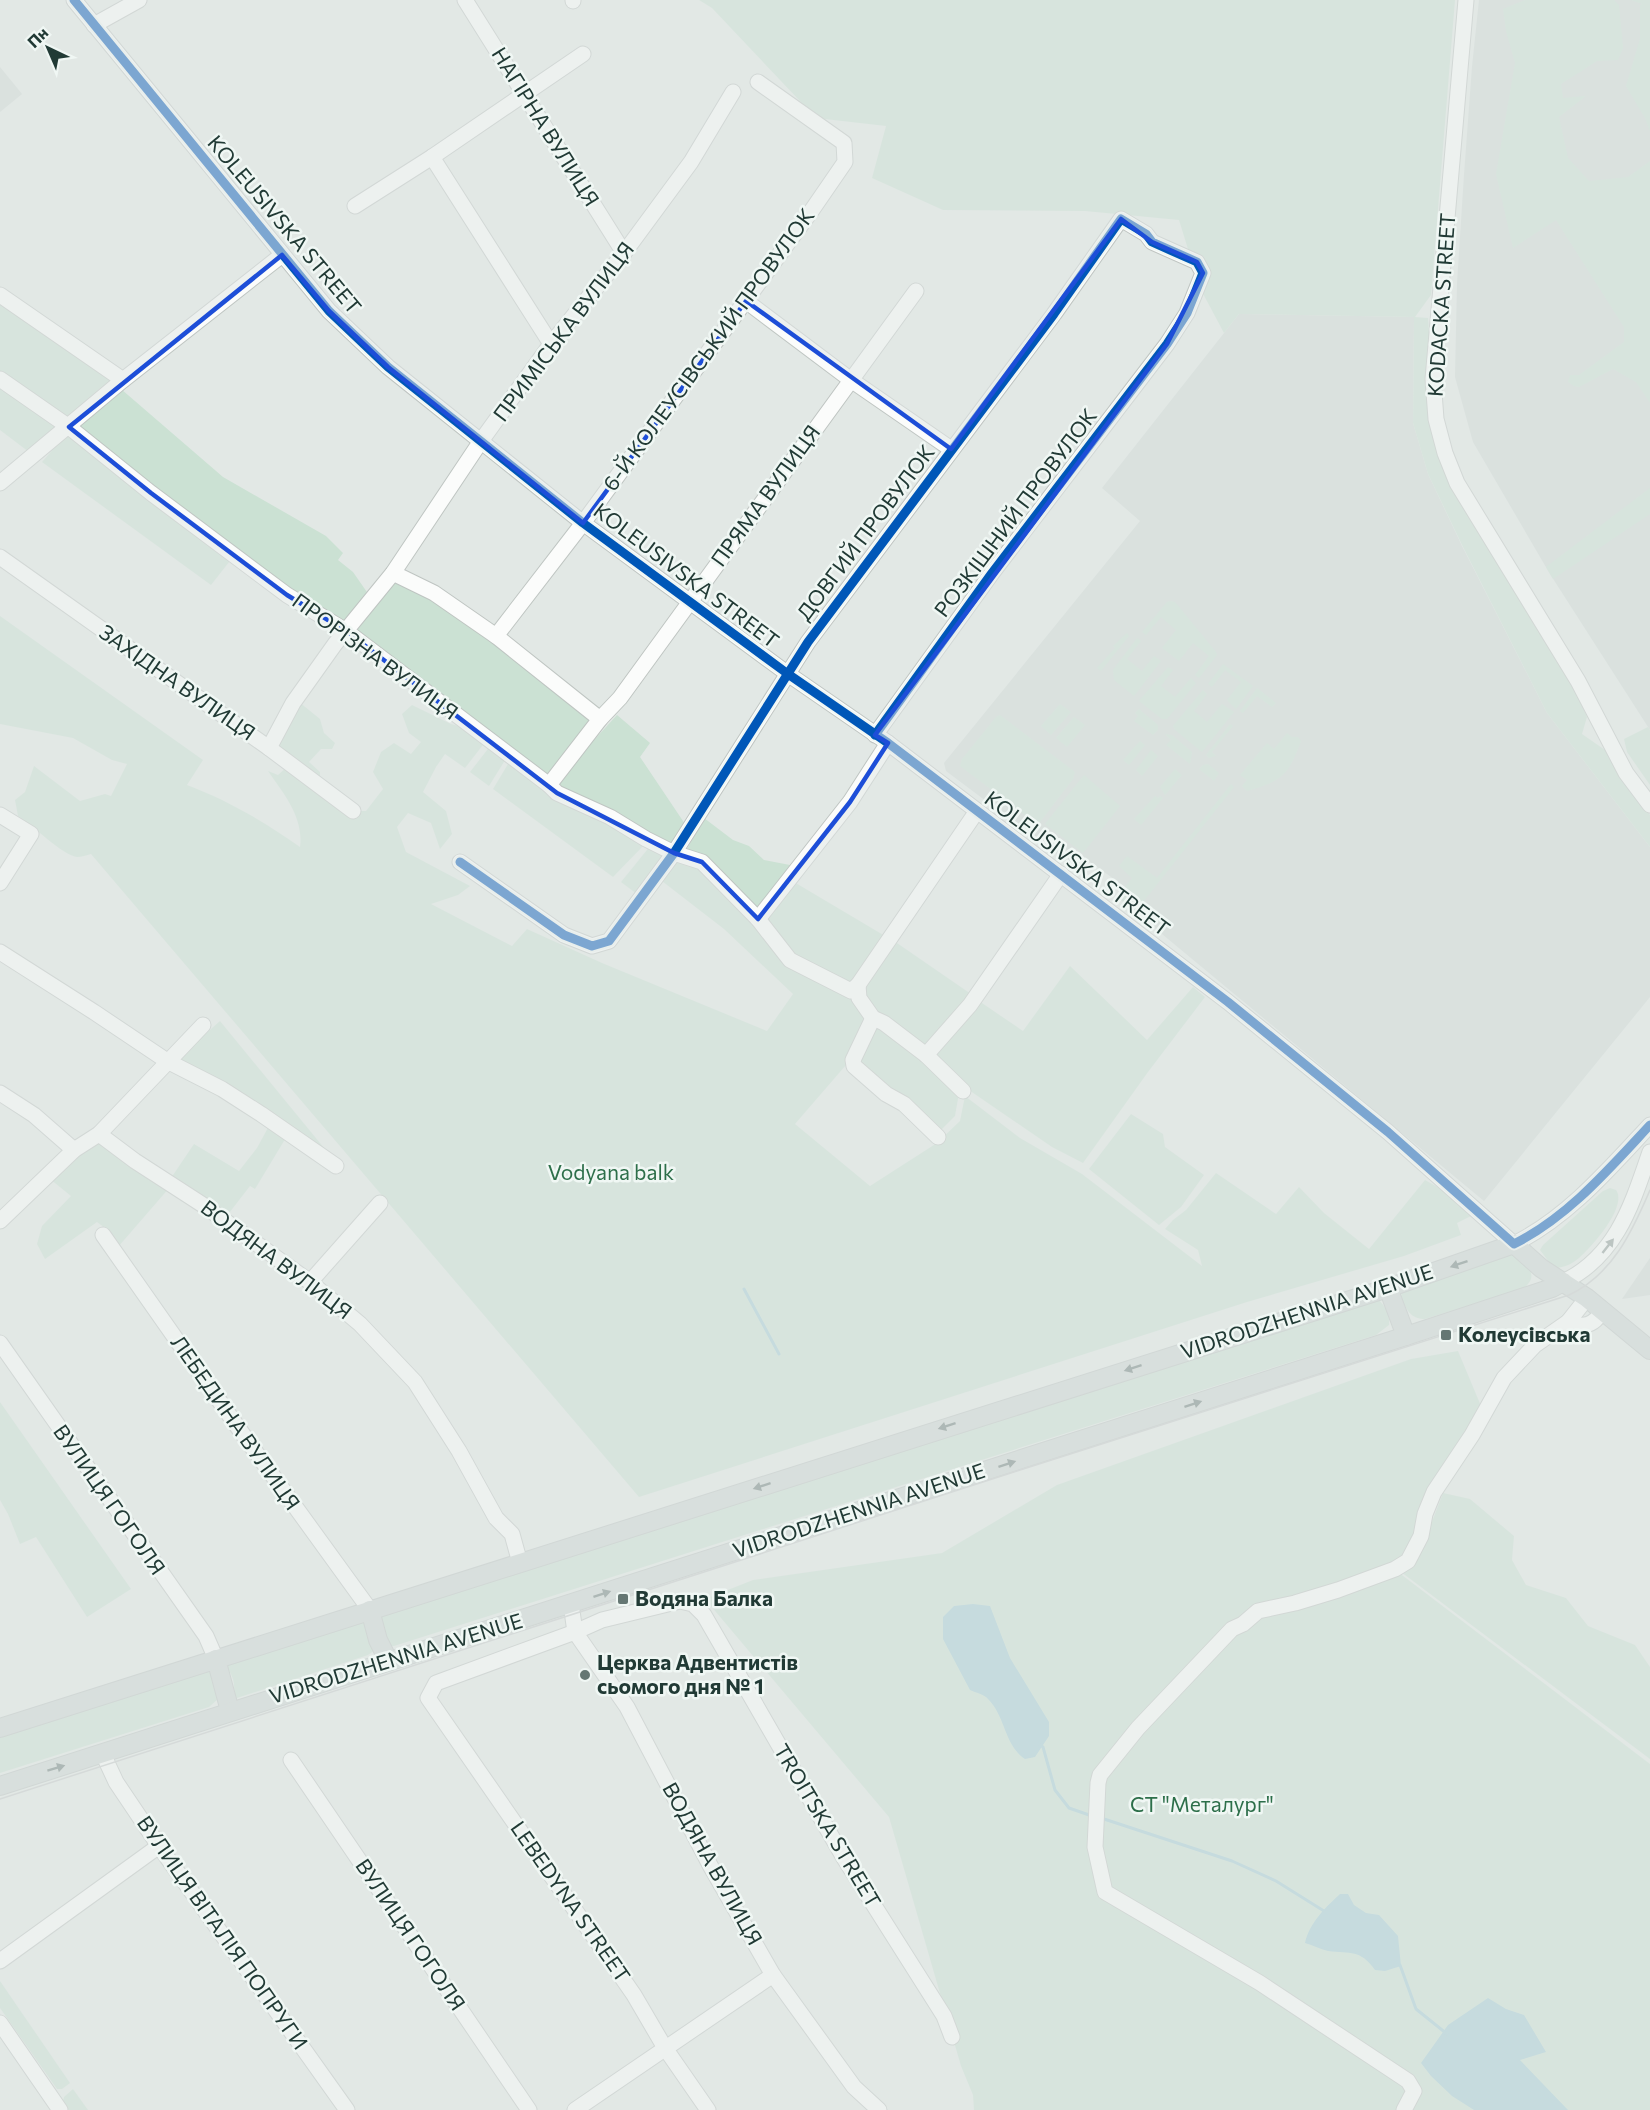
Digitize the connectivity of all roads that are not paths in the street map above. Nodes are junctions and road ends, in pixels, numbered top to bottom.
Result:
1 (74, 0) edge
2 (139, 0) edge
3 (465, 0) edge
4 (1466, 0) edge
5 (94, 25) junction
6 (583, 54) dead end
7 (758, 82) dead end
8 (733, 92) dead end
9 (524, 93) junction
10 (432, 157) junction
11 (355, 206) dead end
12 (1121, 219) joint
13 (624, 254) junction
14 (282, 255) junction
15 (916, 291) dead end
16 (0, 295) edge
17 (746, 301) junction
18 (551, 344) junction
19 (0, 379) edge
20 (123, 380) junction
21 (851, 380) junction
22 (69, 427) junction
23 (481, 441) junction
24 (951, 449) junction
25 (0, 483) edge
26 (583, 523) junction
27 (0, 557) edge
28 (393, 573) junction
29 (688, 602) junction
30 (346, 631) junction
31 (496, 636) junction
32 (788, 674) junction
33 (600, 719) junction
34 (881, 739) junction
35 (269, 748) junction
36 (549, 785) junction
37 (1650, 805) edge
38 (353, 811) dead end
39 (977, 811) junction
40 (0, 815) edge
41 (674, 853) junction
42 (460, 862) dead end
43 (1061, 874) junction
44 (0, 883) edge
45 (758, 919) junction
46 (0, 952) edge
47 (858, 985) junction
48 (873, 1018) junction
49 (203, 1025) dead end
50 (926, 1055) junction
51 (167, 1061) junction
52 (963, 1091) dead end
53 (0, 1093) edge
54 (1650, 1125) edge
55 (99, 1134) junction
56 (938, 1137) dead end
57 (74, 1150) junction
58 (1650, 1152) edge
59 (336, 1166) dead end
60 (380, 1203) dead end
61 (0, 1221) edge
62 (103, 1235) dead end
63 (1514, 1244) junction
64 (310, 1282) junction
65 (1563, 1282) junction
66 (1388, 1288) junction
67 (1587, 1298) junction
68 (1602, 1311) junction
69 (1568, 1323) junction
70 (1406, 1336) junction
71 (0, 1343) edge
72 (1650, 1350) edge
73 (520, 1563) junction
74 (571, 1604) junction
75 (370, 1610) junction
76 (575, 1632) junction
77 (216, 1659) junction
78 (388, 1660) junction
79 (230, 1711) junction
80 (0, 1728) edge
81 (103, 1754) junction
82 (291, 1760) dead end
83 (0, 1786) edge
84 (159, 1846) junction
85 (0, 1961) edge
86 (773, 1975) junction
87 (0, 2023) edge
88 (952, 2037) dead end
89 (665, 2048) junction
90 (60, 2110) edge
91 (347, 2110) edge
92 (529, 2110) edge
93 (575, 2110) edge
94 (708, 2110) edge
95 (879, 2110) edge
96 (1404, 2110) edge

1 - 5 street, KOLEUSIVSKA STREET
2 - 5 street
3 - 9 street, НАГІРНА ВУЛИЦЯ
4 - 37 street, KODACKA STREET
5 - 14 street, KOLEUSIVSKA STREET
6 - 9 street
7 - 17 street, 6-Й КОЛЕУСІВСЬКИЙ ПРОВУЛОК
8 - 13 street, ПРИМІСЬКА ВУЛИЦЯ
9 - 10 street
9 - 13 street, НАГІРНА ВУЛИЦЯ
10 - 11 street
10 - 18 street
12 - 24 street, ДОВГИЙ ПРОВУЛОК
12 - 34 street, РОЗКІШНИЙ ПРОВУЛОК
13 - 18 street, ПРИМІСЬКА ВУЛИЦЯ
14 - 20 street
14 - 23 street, KOLEUSIVSKA STREET
15 - 21 street, ПРЯМА ВУЛИЦЯ
16 - 20 street
17 - 21 street
17 - 26 street, 6-Й КОЛЕУСІВСЬКИЙ ПРОВУЛОК
18 - 23 street, ПРИМІСЬКА ВУЛИЦЯ
19 - 22 street, ПРОРІЗНА ВУЛИЦЯ
20 - 22 street
21 - 24 street
21 - 29 street, ПРЯМА ВУЛИЦЯ
22 - 25 street
22 - 30 street, ПРОРІЗНА ВУЛИЦЯ
23 - 26 street, KOLEUSIVSKA STREET
23 - 28 street, ПРИМІСЬКА ВУЛИЦЯ
24 - 32 street, ДОВГИЙ ПРОВУЛОК
26 - 29 street, KOLEUSIVSKA STREET
26 - 31 street, 6-Й КОЛЕУСІВСЬКИЙ ПРОВУЛОК
27 - 35 street, ЗАХІДНА ВУЛИЦЯ
28 - 30 street, ПРИМІСЬКА ВУЛИЦЯ
28 - 31 street
29 - 32 street, KOLEUSIVSKA STREET
29 - 33 street, ПРЯМА ВУЛИЦЯ
30 - 35 street, ПРИМІСЬКА ВУЛИЦЯ
30 - 36 street, ПРОРІЗНА ВУЛИЦЯ
31 - 33 street
32 - 34 street, KOLEUSIVSKA STREET
32 - 41 street, ДОВГИЙ ПРОВУЛОК
33 - 36 street, ПРЯМА ВУЛИЦЯ
34 - 39 street, KOLEUSIVSKA STREET
34 - 45 street
35 - 38 street, ЗАХІДНА ВУЛИЦЯ
36 - 41 street, ПРОРІЗНА ВУЛИЦЯ
39 - 43 street, KOLEUSIVSKA STREET
39 - 47 street
40 - 44 street
41 - 42 street, ДОВГИЙ ПРОВУЛОК
41 - 45 street, ПРОРІЗНА ВУЛИЦЯ
43 - 50 street
43 - 63 street, KOLEUSIVSKA STREET
45 - 47 street, ПРОРІЗНА ВУЛИЦЯ
46 - 51 street
47 - 48 street
48 - 50 street
48 - 56 street
49 - 51 street
50 - 52 street
51 - 55 street
51 - 59 street
53 - 57 street
54 - 63 street, VIDRODZHENNIA AVENUE
55 - 57 street
55 - 64 street, ВОДЯНА ВУЛИЦЯ
57 - 61 street
65 -> 58 street, VIDRODZHENNIA AVENUE
60 - 64 street
62 - 75 street, ЛЕБЕДИНА ВУЛИЦЯ
63 - 65 main road
63 -> 66 main road, VIDRODZHENNIA AVENUE
64 - 73 street, ВОДЯНА ВУЛИЦЯ
65 - 67 main road
65 - 70 main road, VIDRODZHENNIA AVENUE
66 - 70 main road
66 -> 73 main road, VIDRODZHENNIA AVENUE
67 - 68 main road
67 - 69 street
68 - 69 street
68 - 72 main road
69 - 96 street
74 -> 70 main road, VIDRODZHENNIA AVENUE
71 - 77 street, ВУЛИЦЯ ГОГОЛЯ
73 - 75 main road, VIDRODZHENNIA AVENUE
74 - 76 street, ВОДЯНА ВУЛИЦЯ
74 - 78 main road, VIDRODZHENNIA AVENUE
75 - 77 main road, VIDRODZHENNIA AVENUE
75 - 78 main road
76 - 86 street, ВОДЯНА ВУЛИЦЯ
76 - 88 street, TROITSKA STREET
76 - 89 street, LEBEDYNA STREET
77 - 79 main road
77 - 80 main road, VIDRODZHENNIA AVENUE
78 - 79 main road, VIDRODZHENNIA AVENUE
79 - 81 main road, VIDRODZHENNIA AVENUE
83 -> 81 main road, VIDRODZHENNIA AVENUE
81 - 84 street, ВУЛИЦЯ ВІТАЛІЯ ПОПРУГИ
82 - 92 street, ВУЛИЦЯ ГОГОЛЯ
84 - 85 street
84 - 91 street, ВУЛИЦЯ ВІТАЛІЯ ПОПРУГИ
86 - 89 street
86 - 95 street, ВОДЯНА ВУЛИЦЯ
87 - 90 street
89 - 93 street
89 - 94 street, LEBEDYNA STREET

